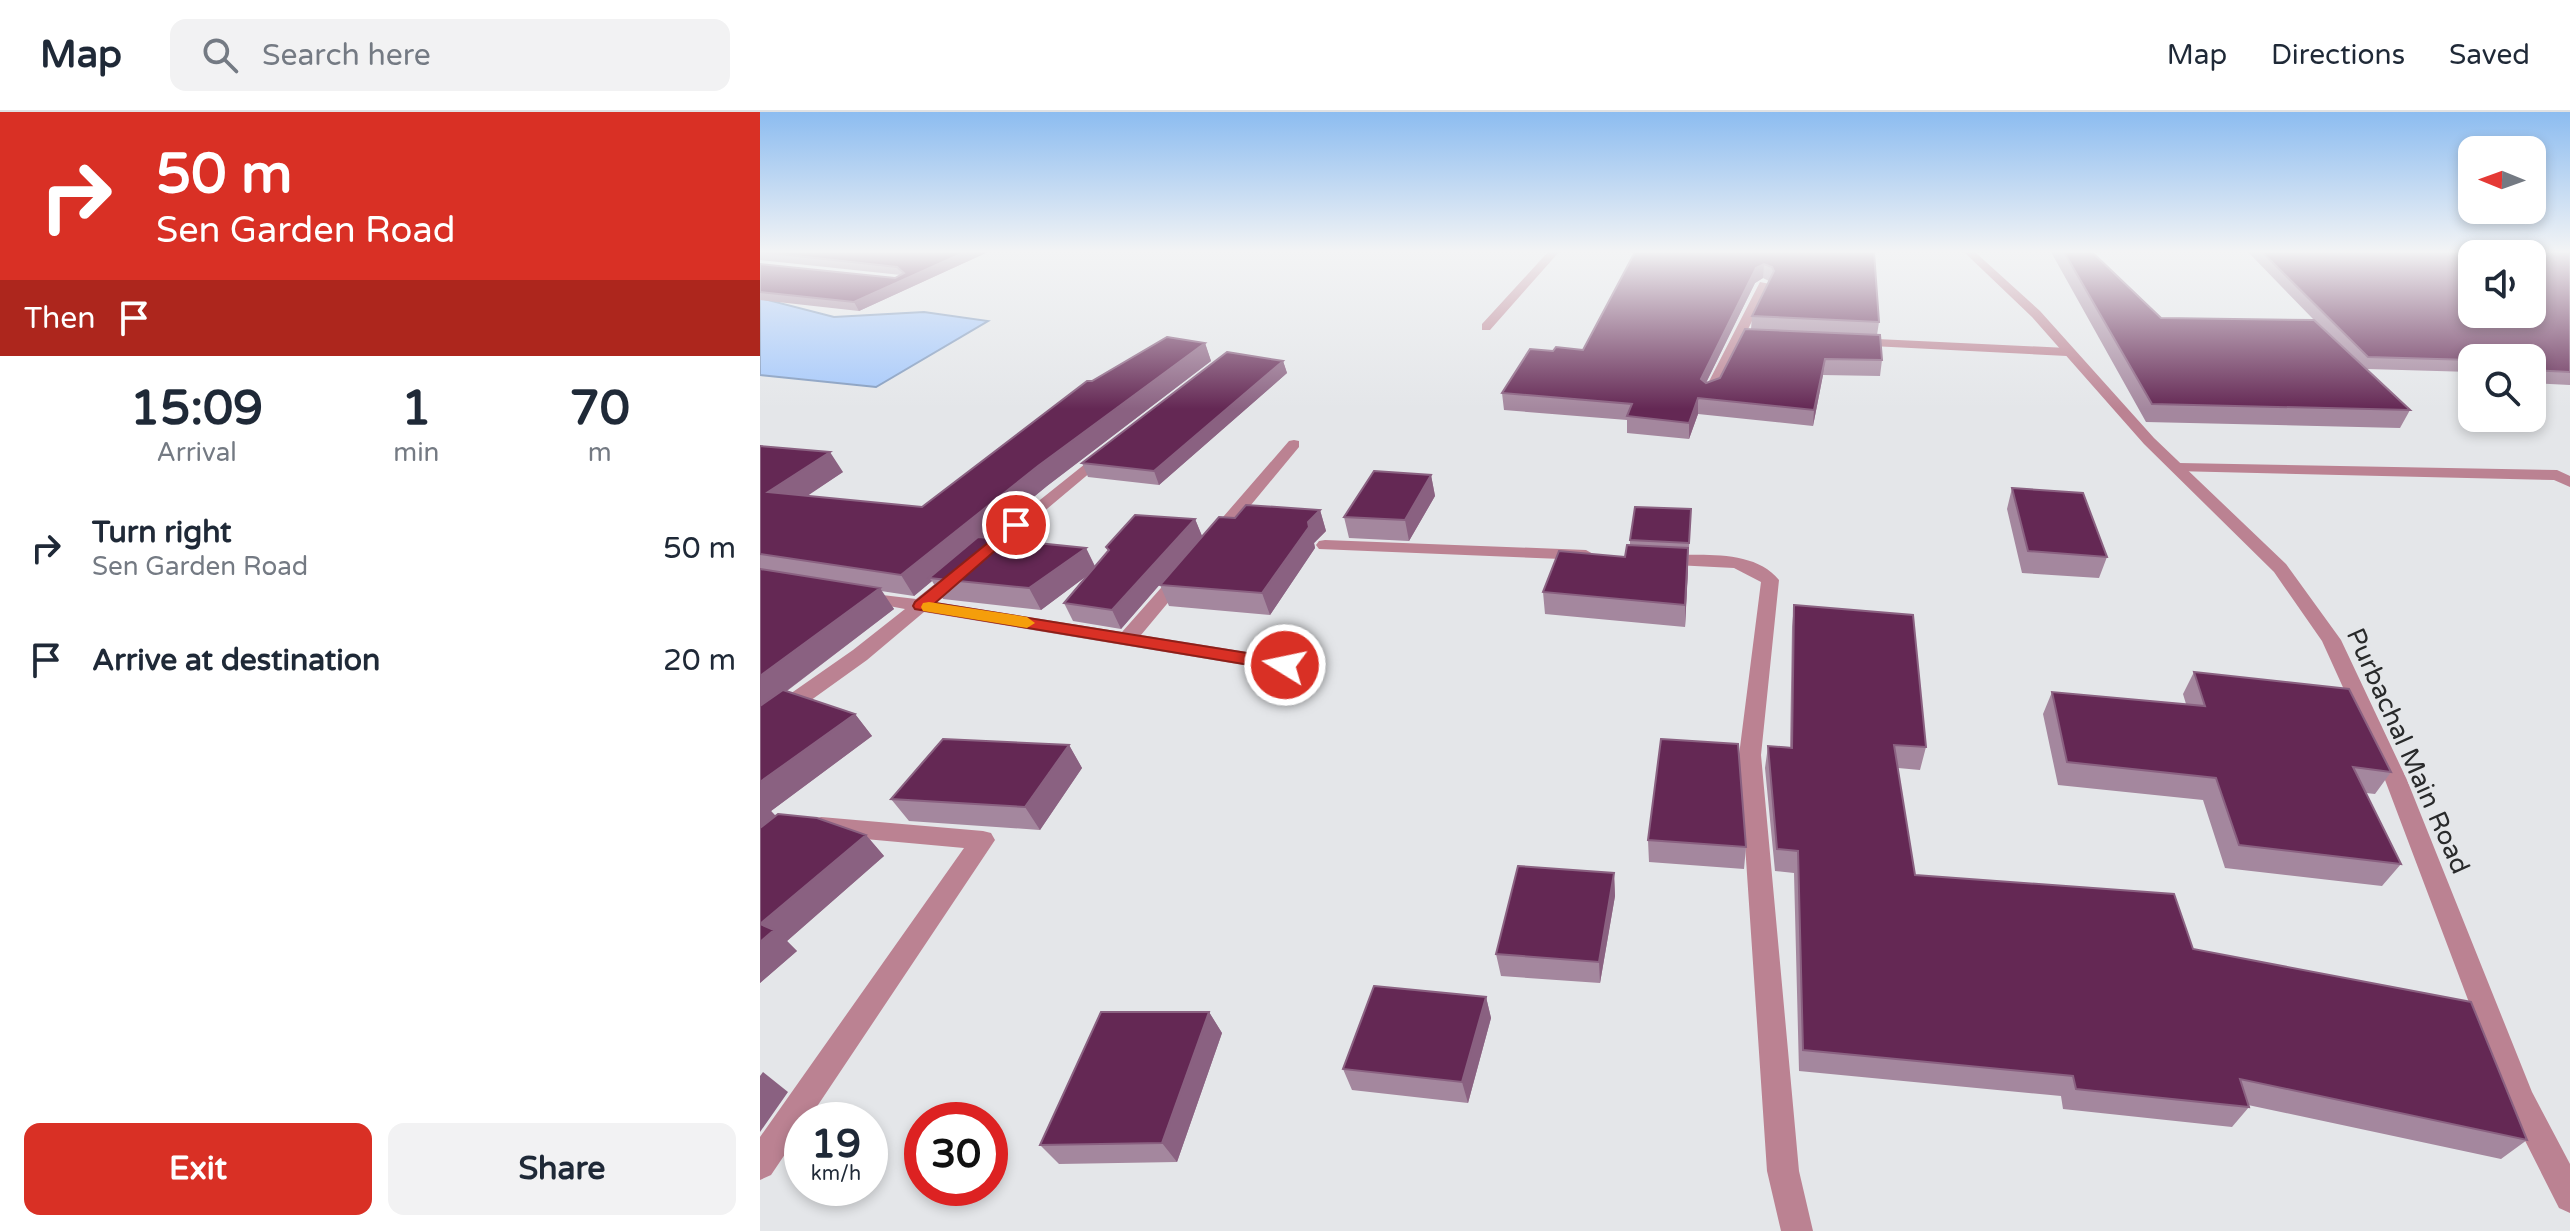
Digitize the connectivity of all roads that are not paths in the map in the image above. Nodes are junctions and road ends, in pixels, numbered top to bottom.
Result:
1 (1507, 304) edge
2 (1754, 304) edge
3 (2026, 304) edge
4 (1486, 327) dead end
5 (1738, 337) junction
6 (1753, 337) edge
7 (1848, 342) edge
8 (2067, 352) junction
9 (1710, 393) edge
10 (1125, 437) edge
11 (1294, 444) dead end
12 (2179, 468) junction
13 (2570, 482) edge
14 (1325, 545) dead end
15 (1610, 557) edge
16 (1640, 559) edge
17 (840, 592) edge
18 (921, 606) junction
19 (1127, 639) junction
20 (1285, 665) dead end
21 (760, 726) edge
22 (793, 823) edge
23 (760, 1164) edge
24 (2570, 1197) edge
25 (1797, 1231) edge

1 - 4 street
2 - 5 street
3 - 8 street, Purbachal Main Road
5 - 6 street
5 - 9 street
7 - 8 street
8 - 12 street, Purbachal Main Road
10 - 18 street
11 - 19 street
12 - 13 street
12 - 24 street, Purbachal Main Road
14 - 15 street
16 - 25 street
17 - 18 street
18 - 19 street
18 - 21 street
19 - 20 street
22 - 23 street

